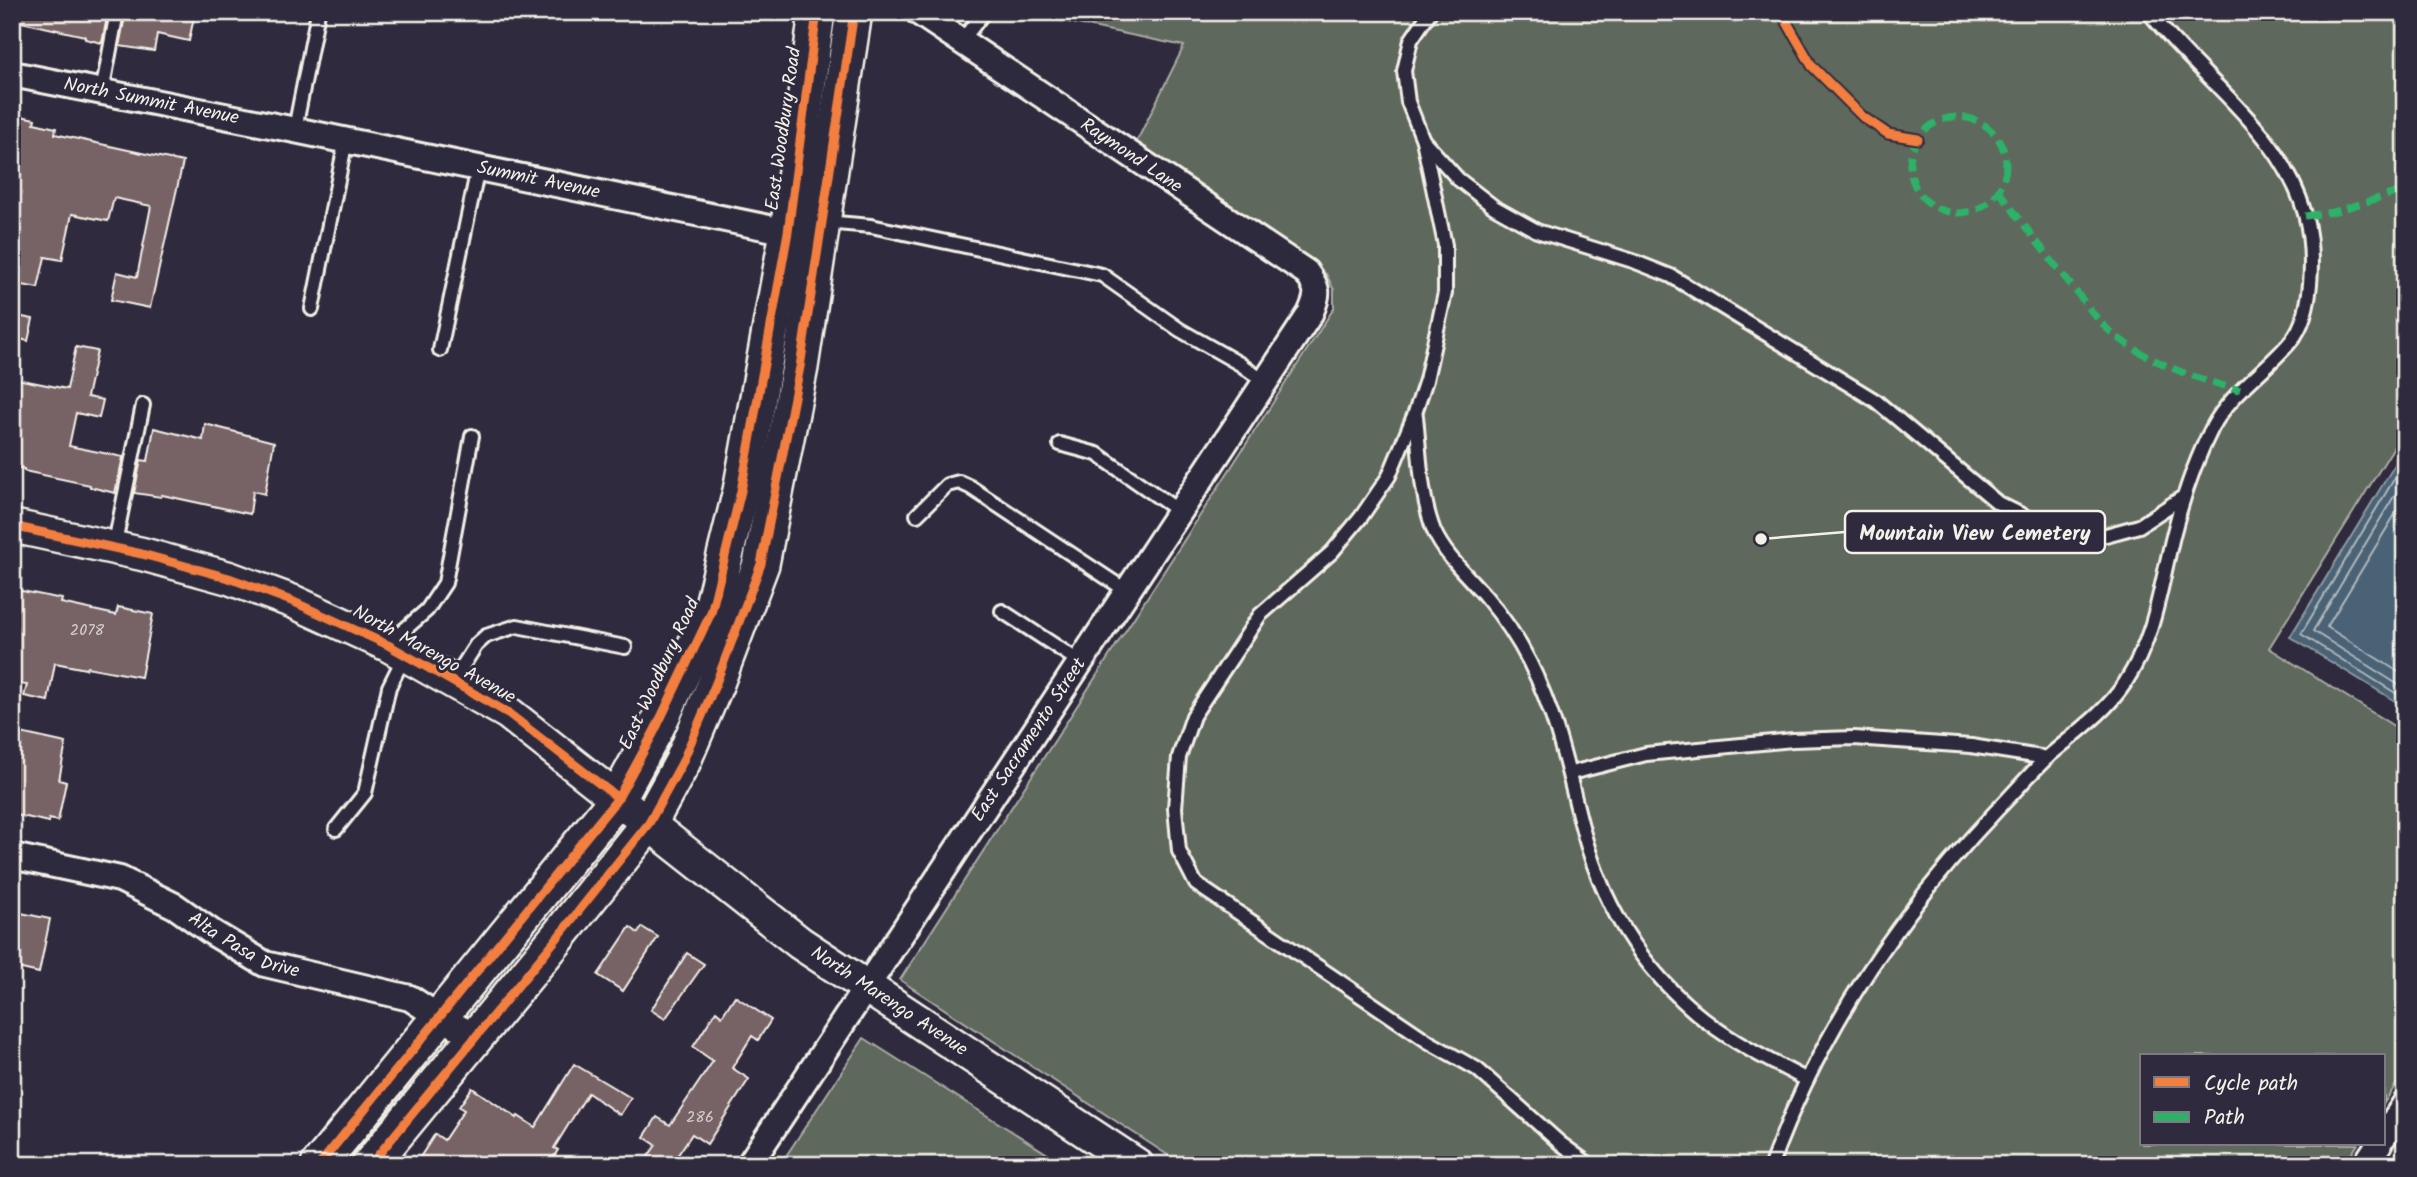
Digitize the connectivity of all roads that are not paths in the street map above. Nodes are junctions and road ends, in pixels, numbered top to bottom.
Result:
1 (117, 12) edge
2 (318, 12) edge
3 (817, 12) edge
4 (854, 12) edge
5 (918, 12) edge
6 (984, 12) edge
7 (1430, 12) edge
8 (2149, 12) edge
9 (961, 43) junction
10 (12, 74) edge
11 (102, 92) junction
12 (293, 129) junction
13 (346, 140) junction
14 (1423, 141) junction
15 (478, 168) junction
16 (803, 221) junction
17 (312, 309) dead end
18 (1310, 314) joint
19 (440, 350) dead end
20 (1265, 382) junction
21 (143, 405) dead end
22 (1415, 413) junction
23 (472, 436) dead end
24 (1060, 444) dead end
25 (2183, 497) junction
26 (1180, 512) junction
27 (916, 515) dead end
28 (12, 526) edge
29 (114, 548) junction
30 (1127, 591) junction
31 (1002, 611) dead end
32 (625, 647) dead end
33 (397, 650) junction
34 (1080, 662) junction
35 (452, 682) junction
36 (2047, 758) junction
37 (1571, 773) junction
38 (618, 798) junction
39 (649, 823) junction
40 (336, 829) dead end
41 (12, 856) edge
42 (866, 985) junction
43 (439, 1017) junction
44 (477, 1037) junction
45 (1807, 1080) junction
46 (2405, 1104) edge
47 (2386, 1133) edge
48 (2378, 1146) edge
49 (319, 1165) edge
50 (370, 1165) edge
51 (749, 1165) edge
52 (1137, 1165) edge
53 (1590, 1165) edge
54 (1771, 1165) edge
55 (2365, 1165) edge

1 - 11 lane
2 - 12 lane
3 - 16 main road, East Woodbury Road
4 - 16 main road, East Woodbury Road
5 - 9 street, Raymond Lane
6 - 9 lane
7 - 14 lane
8 - 25 lane
9 - 18 street, Raymond Lane
10 - 11 street, North Summit Avenue
11 - 12 street, North Summit Avenue
12 - 13 street, Summit Avenue
13 - 15 street, Summit Avenue
13 - 17 lane
14 - 22 lane
14 - 25 lane
15 - 16 street, Summit Avenue
15 - 19 lane
16 - 20 lane
16 - 38 main road, East Woodbury Road
16 - 39 main road, East Woodbury Road
18 - 20 street, East Sacramento Street
20 - 26 street, East Sacramento Street
21 - 29 lane
22 - 37 lane
22 - 53 lane
23 - 33 lane
24 - 26 lane
25 - 36 lane
26 - 30 street, East Sacramento Street
27 - 30 lane
28 - 29 street, North Marengo Avenue
29 - 33 street, North Marengo Avenue
30 - 34 street, East Sacramento Street
31 - 34 lane
32 - 35 lane
33 - 35 street, North Marengo Avenue
33 - 40 lane
34 - 42 street, East Sacramento Street
35 - 38 street, North Marengo Avenue
36 - 37 lane
36 - 45 lane
37 - 45 lane
38 - 39 street, North Marengo Avenue
38 - 43 main road, East Woodbury Road
39 - 42 street, North Marengo Avenue
39 - 44 main road, East Woodbury Road
41 - 43 street, Alta Pasa Drive
42 - 51 street, East Sacramento Street
42 - 52 street, North Marengo Avenue
43 - 44 street, Alta Pasa Drive
43 - 49 main road, East Woodbury Road
44 - 50 main road, East Woodbury Road
45 - 54 lane
46 - 47 street
48 - 55 street

